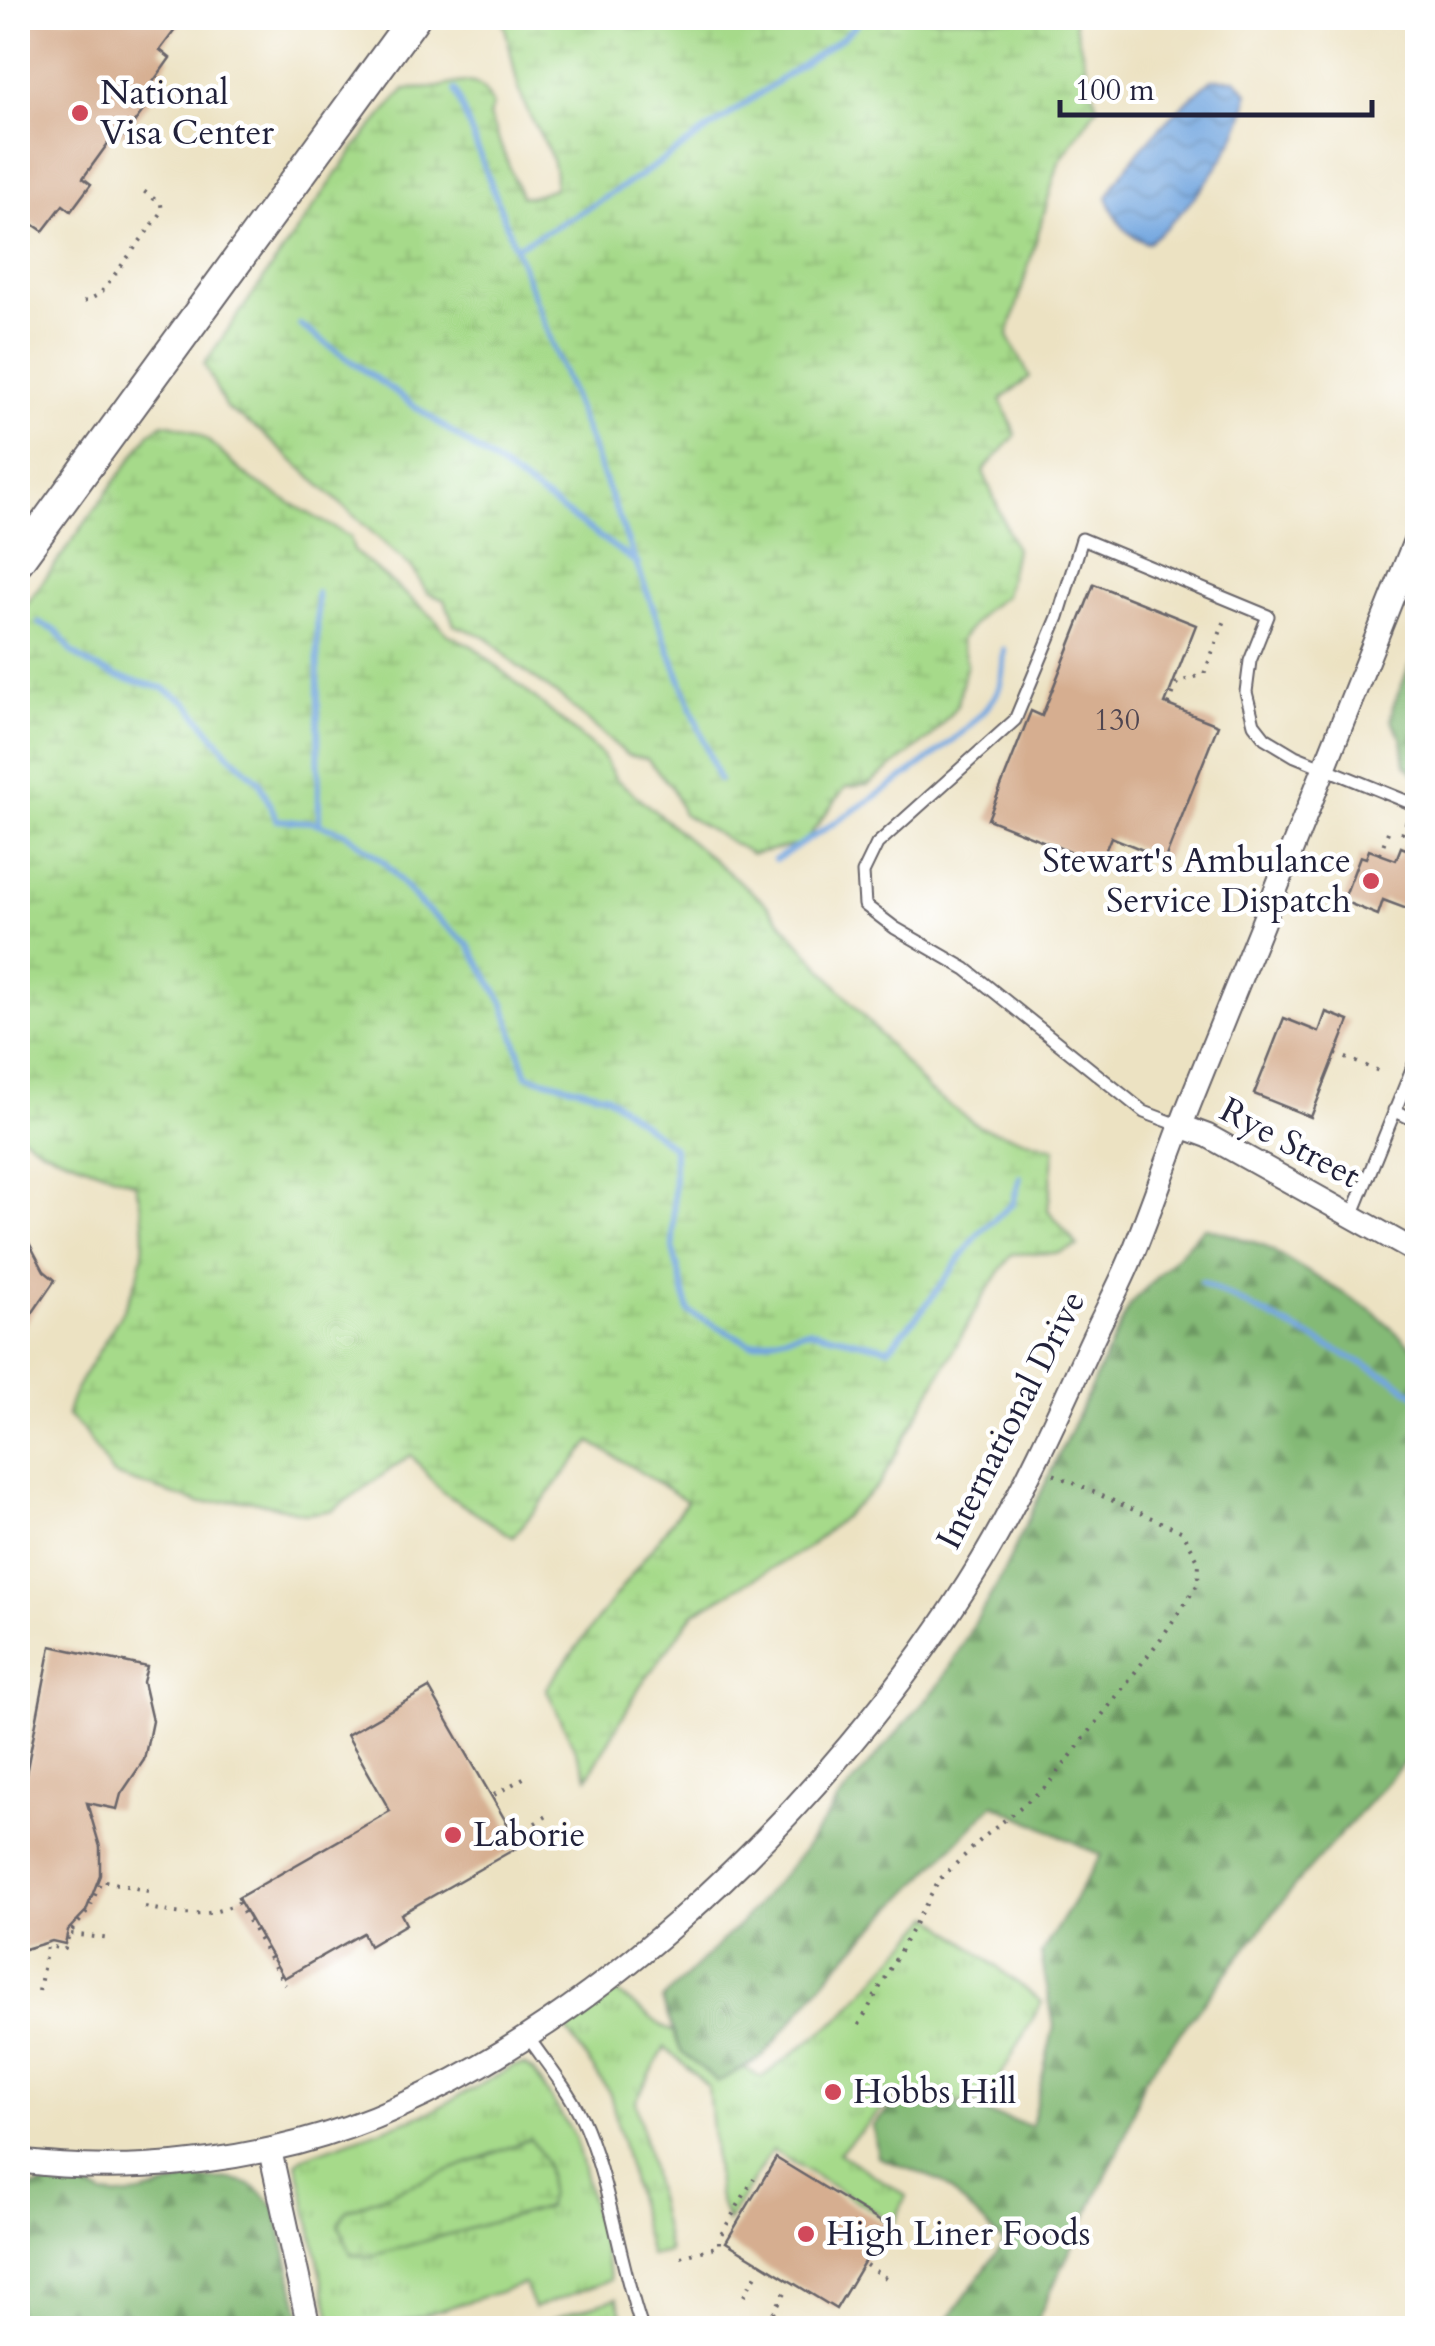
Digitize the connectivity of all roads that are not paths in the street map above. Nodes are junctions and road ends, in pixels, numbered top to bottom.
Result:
1 (411, 18) edge
2 (1418, 532) edge
3 (18, 561) edge
4 (1325, 768) junction
5 (1418, 806) edge
6 (1418, 1054) edge
7 (1394, 1110) junction
8 (1418, 1122) edge
9 (1181, 1126) junction
10 (1352, 1216) junction
11 (1418, 1253) edge
12 (528, 2037) junction
13 (270, 2150) junction
14 (18, 2162) edge
15 (309, 2328) edge
16 (642, 2328) edge

1 - 3 street
2 - 4 street, International Drive
4 - 5 lane
4 - 9 street, International Drive
4 - 9 lane
6 - 7 lane
7 - 8 lane
7 - 10 lane
9 - 10 street, Rye Street
9 - 12 street, International Drive
10 - 11 street, Rye Street
12 - 13 street, International Drive
12 - 16 lane
13 - 14 street, International Drive
13 - 15 street

